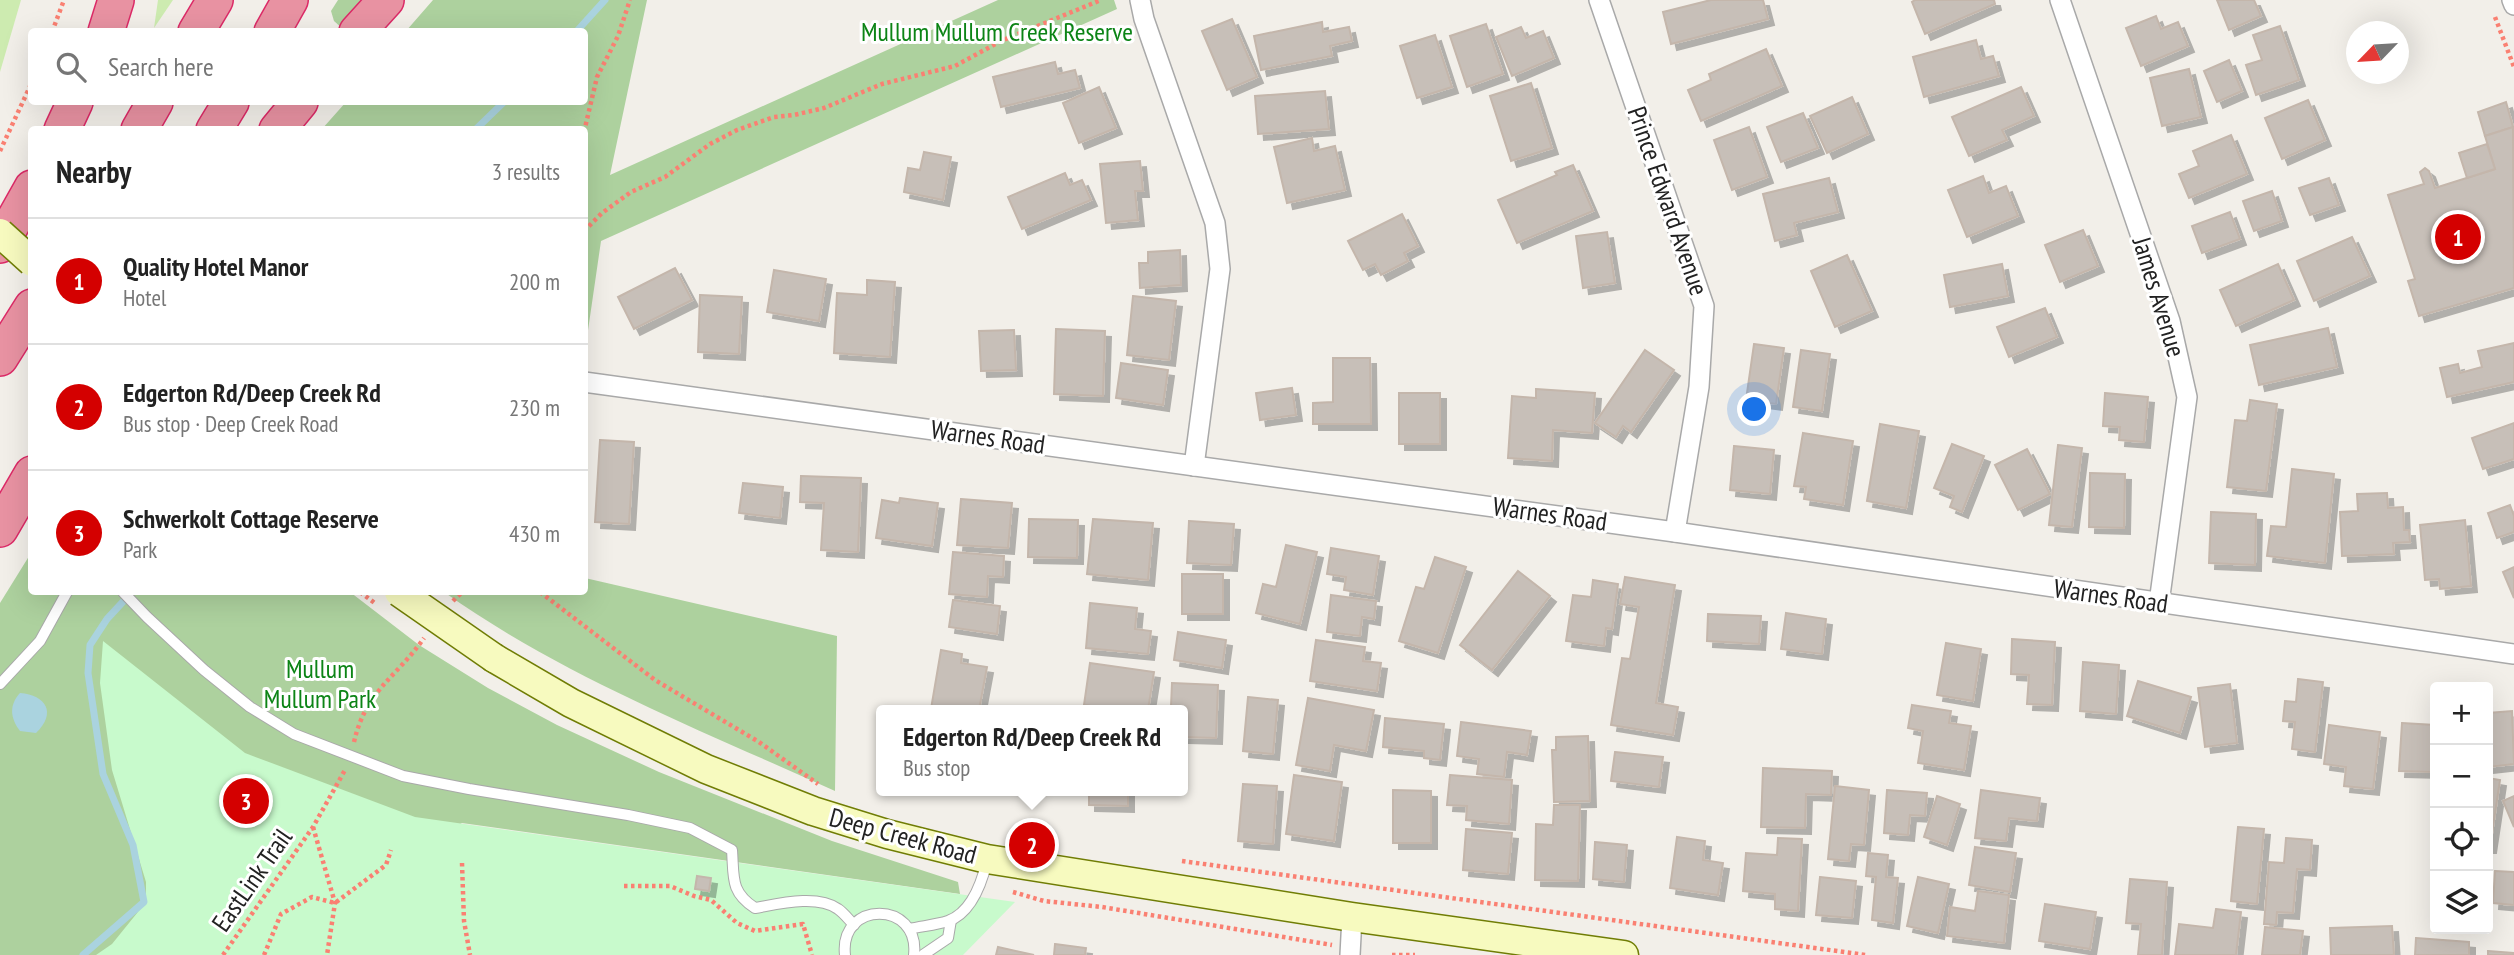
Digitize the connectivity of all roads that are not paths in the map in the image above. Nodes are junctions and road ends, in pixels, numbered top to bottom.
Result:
1 (116, 0) edge
2 (215, 0) edge
3 (290, 0) edge
4 (386, 0) edge
5 (1599, 0) edge
6 (2060, 0) edge
7 (2512, 0) edge
8 (2514, 5) edge
9 (1142, 10) edge
10 (107, 28) edge
11 (198, 28) edge
12 (274, 28) edge
13 (361, 28) edge
14 (74, 105) edge
15 (153, 105) edge
16 (229, 105) edge
17 (298, 105) edge
18 (64, 126) edge
19 (141, 126) edge
20 (216, 126) edge
21 (280, 126) edge
22 (28, 195) edge
23 (0, 233) edge
24 (0, 246) edge
25 (28, 258) edge
26 (28, 313) edge
27 (0, 358) edge
28 (588, 383) edge
29 (1194, 466) junction
30 (28, 481) edge
31 (0, 529) edge
32 (1675, 531) junction
33 (65, 595) edge
34 (126, 595) edge
35 (403, 595) edge
36 (2159, 603) junction
37 (2514, 653) edge
38 (0, 684) edge
39 (985, 871) junction
40 (1352, 916) junction
41 (951, 920) junction
42 (854, 925) junction
43 (909, 929) junction
44 (1349, 952) edge
45 (845, 955) edge
46 (914, 955) edge
47 (923, 955) edge
48 (1624, 955) edge

1 - 10 highway
2 - 11 highway
3 - 12 highway
4 - 13 highway
5 - 32 street, Prince Edward Avenue
6 - 36 street, James Avenue
7 - 8 street
9 - 29 street
14 - 18 highway
15 - 19 highway
16 - 20 highway
17 - 21 highway
22 - 24 highway
23 - 25 main road, bridge
26 - 27 highway
28 - 29 street, Warnes Road
29 - 32 street, Warnes Road
30 - 31 highway
32 - 36 street, Warnes Road
33 - 38 lane
34 - 42 lane
35 - 39 main road, Deep Creek Road, bridge
36 - 37 street, Warnes Road
39 - 40 main road, Deep Creek Road
39 - 41 lane
40 - 44 street
40 - 48 main road, Deep Creek Road
41 - 43 lane
41 - 47 lane
42 - 43 lane
42 - 45 lane
43 - 46 lane

